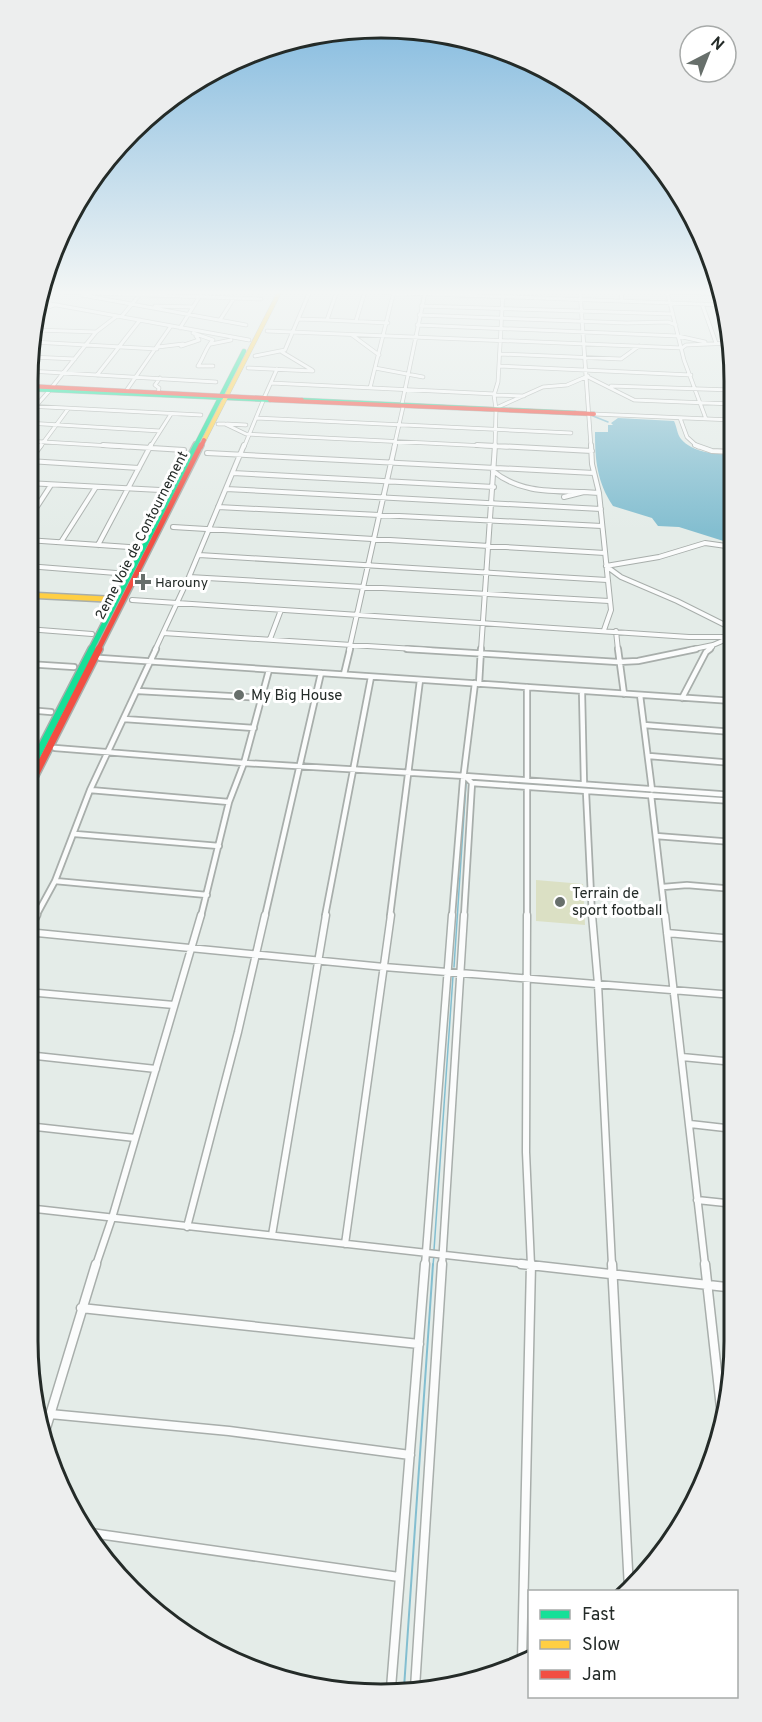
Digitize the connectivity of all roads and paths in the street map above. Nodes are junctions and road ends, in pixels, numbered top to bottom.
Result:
1 (100, 371) edge
2 (139, 371) edge
3 (235, 371) edge
4 (237, 371) edge
5 (276, 371) edge
6 (374, 371) edge
7 (396, 371) edge
8 (407, 371) edge
9 (498, 371) edge
10 (587, 371) edge
11 (615, 371) edge
12 (690, 371) edge
13 (38, 372) edge
14 (62, 373) junction
15 (97, 375) junction
16 (406, 375) junction
17 (691, 375) junction
18 (588, 376) junction
19 (136, 377) junction
20 (423, 377) dead end
21 (160, 378) junction
22 (216, 382) dead end
23 (272, 383) junction
24 (588, 385) junction
25 (602, 385) junction
26 (619, 386) junction
27 (38, 387) edge
28 (51, 388) junction
29 (370, 388) junction
30 (694, 388) junction
31 (403, 389) junction
32 (724, 390) edge
33 (126, 391) junction
34 (158, 393) junction
35 (495, 394) junction
36 (620, 394) junction
37 (526, 396) junction
38 (223, 397) junction
39 (263, 399) junction
40 (38, 402) edge
41 (698, 402) junction
42 (724, 404) edge
43 (38, 406) edge
44 (402, 406) junction
45 (68, 409) junction
46 (496, 410) junction
47 (171, 414) junction
48 (591, 414) junction
49 (201, 416) dead end
50 (256, 418) junction
51 (680, 418) junction
52 (706, 419) junction
53 (724, 420) edge
54 (38, 424) edge
55 (218, 424) dead end
56 (225, 424) junction
57 (57, 425) junction
58 (246, 425) dead end
59 (400, 425) junction
60 (494, 429) junction
61 (160, 431) junction
62 (571, 433) dead end
63 (232, 434) dead end
64 (247, 434) junction
65 (38, 442) edge
66 (395, 442) junction
67 (43, 443) junction
68 (493, 447) junction
69 (149, 448) junction
70 (38, 449) edge
71 (184, 450) dead end
72 (592, 451) junction
73 (724, 452) edge
74 (207, 453) dead end
75 (241, 455) junction
76 (392, 462) junction
77 (38, 463) edge
78 (139, 468) junction
79 (493, 469) junction
80 (232, 473) junction
81 (594, 473) junction
82 (388, 481) junction
83 (38, 483) edge
84 (51, 484) junction
85 (494, 486) junction
86 (96, 487) junction
87 (128, 489) junction
88 (225, 489) junction
89 (160, 490) dead end
90 (584, 492) junction
91 (599, 493) junction
92 (564, 497) dead end
93 (384, 498) junction
94 (492, 503) junction
95 (38, 505) edge
96 (218, 507) junction
97 (601, 509) junction
98 (380, 514) junction
99 (490, 521) junction
100 (603, 526) junction
101 (173, 527) dead end
102 (209, 529) junction
103 (374, 539) junction
104 (38, 541) edge
105 (61, 542) junction
106 (98, 545) junction
107 (487, 545) junction
108 (724, 546) edge
109 (129, 547) dead end
110 (605, 553) junction
111 (199, 555) junction
112 (369, 565) junction
113 (606, 566) junction
114 (38, 567) edge
115 (486, 572) junction
116 (116, 573) dead end
117 (189, 577) junction
118 (608, 580) junction
119 (364, 587) junction
120 (485, 594) junction
121 (38, 596) edge
122 (106, 599) dead end
123 (132, 600) dead end
124 (609, 601) junction
125 (175, 603) junction
126 (281, 610) junction
127 (357, 615) junction
128 (483, 622) junction
129 (724, 624) edge
130 (38, 630) edge
131 (604, 630) junction
132 (616, 631) junction
133 (163, 633) junction
134 (92, 634) dead end
135 (724, 637) edge
136 (270, 639) junction
137 (724, 640) edge
138 (352, 644) junction
139 (713, 645) junction
140 (482, 652) junction
141 (100, 658) dead end
142 (149, 661) junction
143 (618, 662) junction
144 (38, 665) edge
145 (74, 667) dead end
146 (269, 670) junction
147 (321, 673) junction
148 (344, 674) junction
149 (371, 676) junction
150 (420, 680) junction
151 (477, 684) junction
152 (527, 687) junction
153 (138, 691) junction
154 (582, 692) junction
155 (624, 694) junction
156 (640, 695) junction
157 (263, 698) junction
158 (682, 698) junction
159 (724, 700) edge
160 (38, 711) edge
161 (51, 712) dead end
162 (124, 719) junction
163 (644, 725) junction
164 (254, 728) junction
165 (724, 731) edge
166 (55, 748) dead end
167 (110, 752) junction
168 (38, 754) edge
169 (649, 756) junction
170 (724, 762) edge
171 (244, 763) junction
172 (300, 765) junction
173 (38, 769) edge
174 (354, 770) junction
175 (408, 774) junction
176 (465, 776) junction
177 (526, 780) junction
178 (472, 783) junction
179 (584, 784) junction
180 (527, 788) junction
181 (90, 790) junction
182 (586, 792) junction
183 (652, 793) junction
184 (724, 795) edge
185 (724, 800) edge
186 (229, 802) junction
187 (75, 834) junction
188 (656, 836) junction
189 (724, 841) edge
190 (219, 846) junction
191 (55, 881) junction
192 (663, 887) junction
193 (724, 888) edge
194 (207, 895) junction
195 (38, 913) edge
196 (667, 933) junction
197 (38, 934) edge
198 (724, 938) edge
199 (191, 949) junction
200 (256, 954) junction
201 (317, 960) junction
202 (384, 967) junction
203 (453, 971) junction
204 (527, 979) junction
205 (598, 984) junction
206 (674, 990) junction
207 (38, 993) edge
208 (724, 994) edge
209 (174, 1005) junction
210 (38, 1056) edge
211 (682, 1057) junction
212 (724, 1061) edge
213 (156, 1069) junction
214 (690, 1124) junction
215 (38, 1127) edge
216 (724, 1128) edge
217 (135, 1138) junction
218 (697, 1200) junction
219 (724, 1203) edge
220 (38, 1209) edge
221 (112, 1218) junction
222 (187, 1227) junction
223 (272, 1236) junction
224 (345, 1244) junction
225 (434, 1254) junction
226 (531, 1264) junction
227 (613, 1273) junction
228 (708, 1285) junction
229 (724, 1287) edge
230 (81, 1308) junction
231 (418, 1344) junction
232 (722, 1383) edge
233 (50, 1414) junction
234 (47, 1423) edge
235 (410, 1455) junction
236 (96, 1534) edge
237 (399, 1577) junction
238 (628, 1579) edge
239 (522, 1654) edge
240 (415, 1683) edge
241 (391, 1684) edge

1 - 15 street
2 - 19 street
3 - 38 main road
4 - 38 main road, 2eme Voie de Contournement
5 - 23 street
6 - 29 street
7 - 16 street
8 - 16 street
9 - 35 street
10 - 18 street
11 - 17 street
12 - 17 street
13 - 14 street
14 - 15 street
14 - 28 street
15 - 19 street
16 - 20 street
16 - 31 street
17 - 30 street
18 - 24 street
18 - 25 street
18 - 37 street
19 - 21 street
19 - 33 street
21 - 22 street
21 - 34 street
23 - 29 street
23 - 39 street
24 - 25 street
24 - 48 street
25 - 26 street
25 - 36 street
26 - 30 street
26 - 36 street
27 - 28 main road
28 - 33 main road
28 - 38 main road
28 - 40 street
29 - 31 street
30 - 32 street
30 - 41 street
31 - 35 street
31 - 44 street
33 - 34 main road
34 - 38 main road
35 - 37 street
35 - 46 street
36 - 41 street
37 - 46 street
38 - 39 main road
38 - 168 main road
38 - 173 main road, 2eme Voie de Contournement
39 - 44 main road
39 - 50 street
41 - 42 street
41 - 52 street
43 - 45 street
44 - 46 main road
44 - 59 street
45 - 47 street
45 - 57 street
46 - 48 main road
46 - 60 street
47 - 49 street
47 - 61 street
48 - 51 street
48 - 72 street
50 - 59 street
50 - 64 street
51 - 52 street
51 - 73 street
52 - 53 street
54 - 57 street
55 - 56 street
56 - 58 street
56 - 64 street
57 - 61 street
57 - 67 street
59 - 60 street
59 - 66 street
60 - 62 street
60 - 68 street
61 - 69 street
63 - 64 street
64 - 66 street
64 - 75 street
65 - 67 street
66 - 68 street
66 - 76 street
67 - 69 street
67 - 70 street
68 - 72 street
68 - 79 street
69 - 71 street
69 - 78 street
72 - 81 street
74 - 75 street
75 - 76 street
75 - 80 street
76 - 79 street
76 - 82 street
77 - 78 street
78 - 87 street
79 - 81 street
79 - 85 street
79 - 90 street
80 - 82 street
80 - 88 street
81 - 91 street
82 - 85 street
82 - 93 street
83 - 84 street
84 - 86 street
84 - 95 street
85 - 94 street
86 - 87 street
86 - 105 street
87 - 89 street
87 - 106 street
88 - 93 street
88 - 96 street
90 - 91 street
90 - 92 street
91 - 97 street
93 - 94 street
93 - 98 street
94 - 97 street
94 - 99 street
96 - 98 street
96 - 102 street
97 - 100 street
98 - 99 street
98 - 103 street
99 - 100 street
99 - 107 street
100 - 110 street
101 - 102 street
102 - 103 street
102 - 111 street
103 - 107 street
103 - 112 street
104 - 105 street
105 - 106 street
106 - 109 street
107 - 110 street
107 - 115 street
108 - 113 street
110 - 113 street
111 - 112 street
111 - 117 street
112 - 115 street
112 - 119 street
113 - 118 street
113 - 129 street
114 - 116 street
115 - 118 street
115 - 120 street
117 - 119 street
117 - 125 street
118 - 124 street
119 - 120 street
119 - 127 street
120 - 124 street
120 - 128 street
121 - 122 main road
123 - 125 street
124 - 131 street
125 - 126 street
125 - 133 street
126 - 127 street
126 - 136 street
127 - 128 street
127 - 138 street
128 - 131 street
128 - 140 street
130 - 134 street
131 - 132 street
132 - 135 street
132 - 143 street
133 - 136 street
133 - 142 street
136 - 138 street
137 - 139 street
138 - 140 street
138 - 148 street
139 - 143 street
139 - 158 street
140 - 143 street
140 - 151 street
141 - 142 street
142 - 146 street
142 - 153 street
143 - 155 street
144 - 145 street
146 - 147 street
146 - 157 street
147 - 148 street
147 - 172 street
148 - 149 street
149 - 150 street
149 - 174 street
150 - 151 street
150 - 175 street
151 - 152 street
151 - 176 street
152 - 154 street
152 - 177 street
153 - 157 street
153 - 162 street
154 - 155 street
154 - 179 street
155 - 156 street
156 - 158 street
156 - 163 street
157 - 164 street
158 - 159 street
160 - 161 street
162 - 164 street
162 - 167 street
163 - 165 street
163 - 169 street
164 - 171 street
166 - 167 street
167 - 171 street
167 - 181 street
169 - 170 street
169 - 183 street
171 - 172 street
171 - 186 street
172 - 174 street
172 - 200 street
174 - 175 street
174 - 201 street
175 - 176 street
175 - 202 street
176 - 177 street
176 - 178 street
176 - 203 street
177 - 179 street
178 - 180 street
178 - 203 street
179 - 183 street
180 - 182 street
180 - 204 street
181 - 186 street
181 - 187 street
182 - 183 street
182 - 205 street
183 - 184 street
183 - 185 street
183 - 188 street
186 - 190 street
187 - 190 street
187 - 191 street
188 - 189 street
188 - 192 street
190 - 194 street
191 - 194 street
191 - 195 street
192 - 193 street
192 - 196 street
194 - 199 street
196 - 198 street
196 - 206 street
197 - 199 street
199 - 200 street
199 - 209 street
200 - 201 street
200 - 222 street
201 - 202 street
201 - 223 street
202 - 203 street
202 - 224 street
203 - 204 street
203 - 225 street
203 - 225 street
204 - 205 street
204 - 226 street
205 - 206 street
205 - 227 street
206 - 208 street
206 - 211 street
207 - 209 street
209 - 213 street
210 - 213 street
211 - 212 street
211 - 214 street
213 - 217 street
214 - 216 street
214 - 218 street
215 - 217 street
217 - 221 street
218 - 219 street
218 - 228 street
220 - 221 street
221 - 222 street
221 - 230 street
222 - 223 street
223 - 224 street
224 - 225 street
225 - 226 street
225 - 231 street
225 - 240 street
226 - 227 street
226 - 239 street
227 - 228 street
227 - 238 street
228 - 229 street
228 - 232 street
230 - 231 street
230 - 233 street
231 - 235 street
233 - 234 street
233 - 235 street
235 - 237 street
236 - 237 street
237 - 241 street

